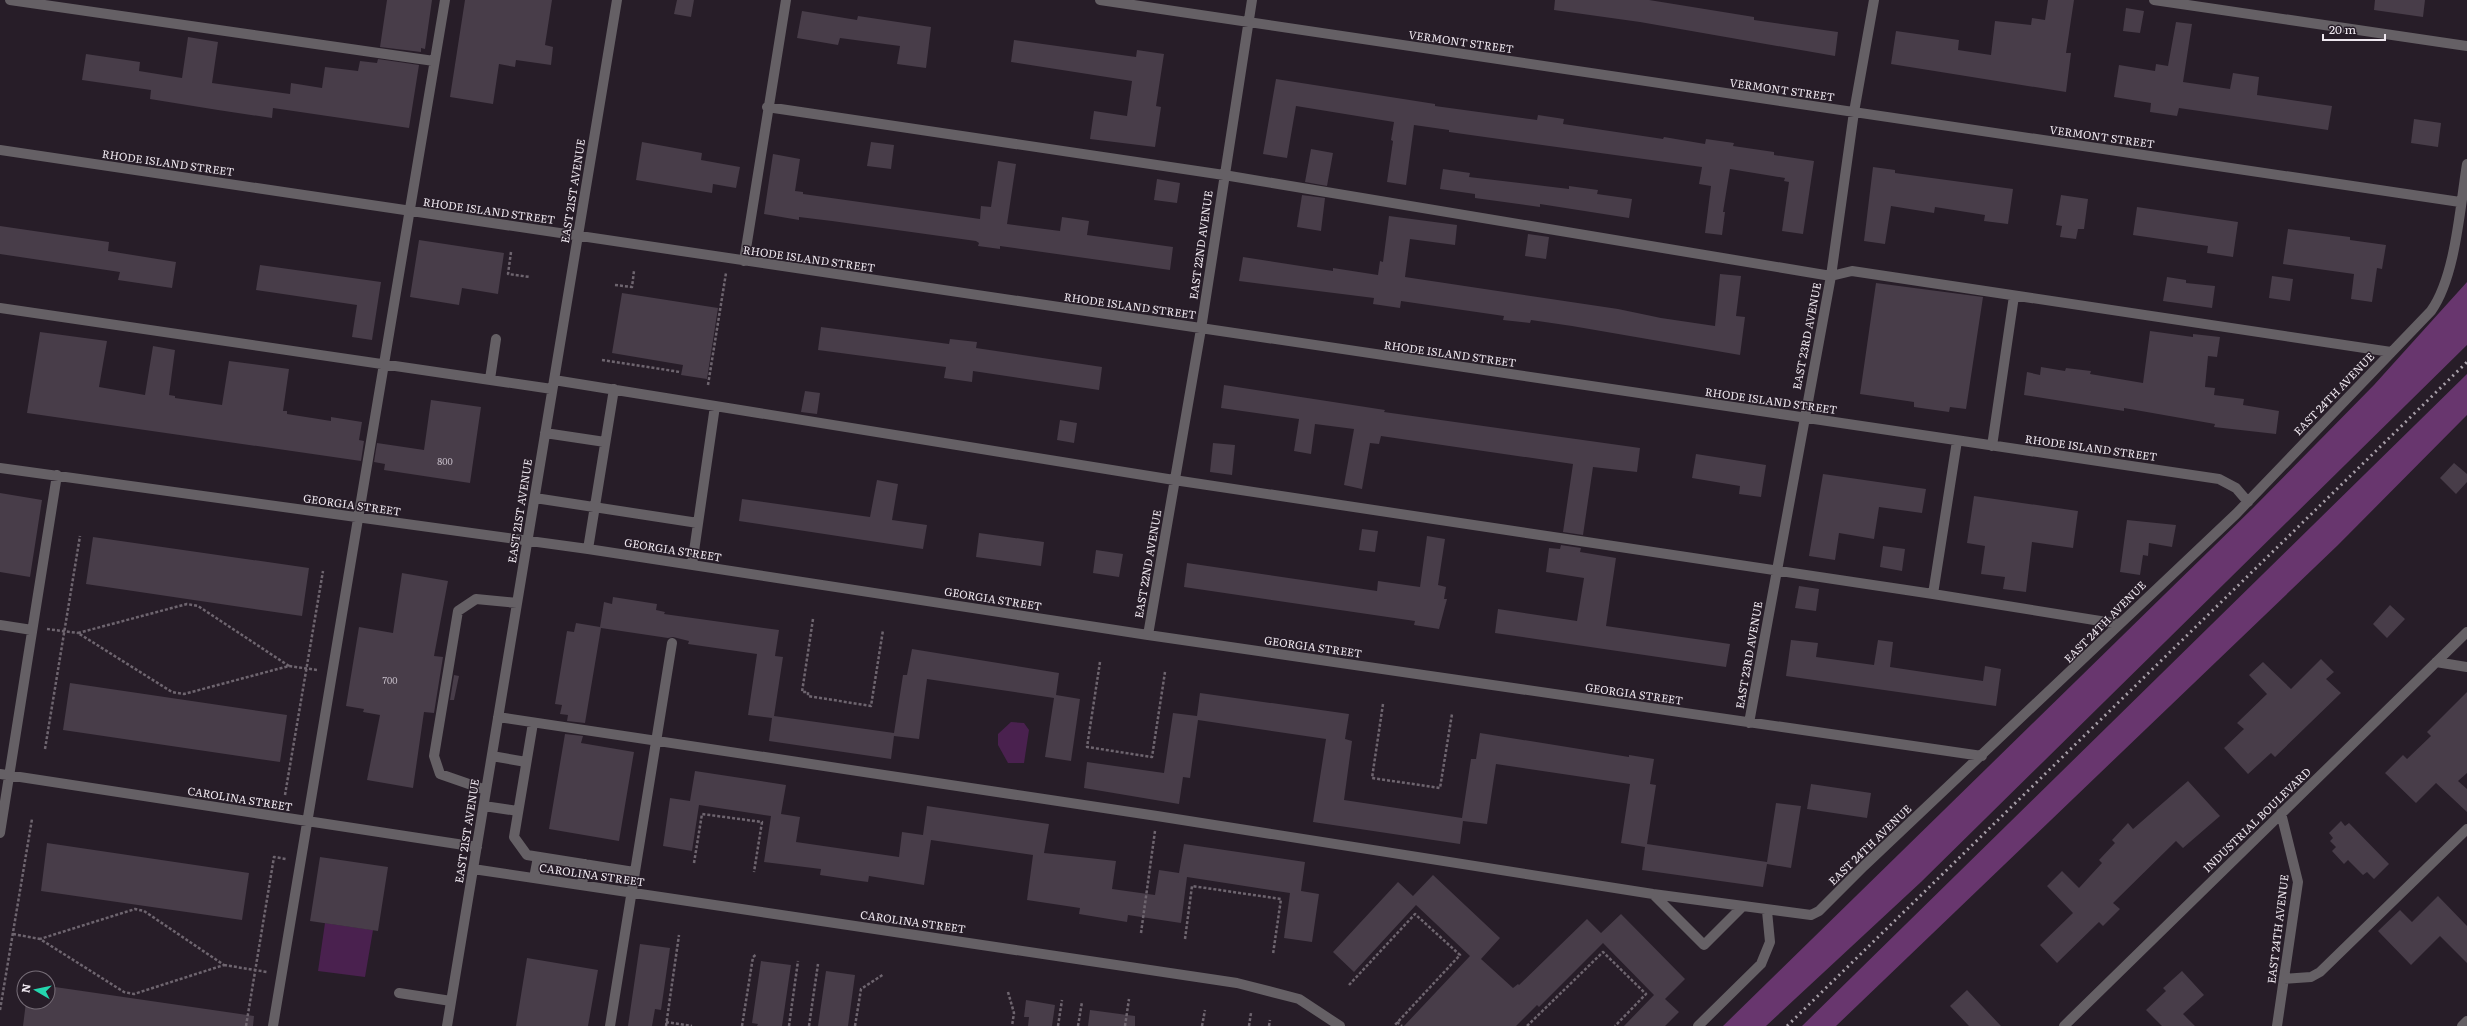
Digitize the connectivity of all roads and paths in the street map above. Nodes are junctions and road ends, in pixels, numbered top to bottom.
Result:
1 (10, 0) edge
2 (445, 0) edge
3 (617, 0) edge
4 (786, 0) edge
5 (1100, 0) edge
6 (1252, 0) edge
7 (1874, 0) edge
8 (2154, 0) edge
9 (1248, 22) junction
10 (2467, 46) edge
11 (434, 61) junction
12 (767, 106) junction
13 (1854, 112) junction
14 (0, 150) edge
15 (2467, 164) edge
16 (1224, 175) junction
17 (2460, 202) junction
18 (409, 211) junction
19 (578, 236) junction
20 (511, 252) dead end
21 (728, 259) junction
22 (744, 261) junction
23 (634, 271) dead end
24 (1830, 276) junction
25 (530, 277) dead end
26 (614, 285) dead end
27 (2014, 296) junction
28 (0, 308) edge
29 (1201, 329) junction
30 (496, 339) dead end
31 (2391, 352) junction
32 (602, 360) dead end
33 (384, 363) junction
34 (680, 372) dead end
35 (490, 379) junction
36 (553, 384) junction
37 (708, 385) dead end
38 (614, 389) junction
39 (716, 406) junction
40 (1804, 418) junction
41 (546, 433) junction
42 (1957, 441) junction
43 (605, 442) junction
44 (1992, 446) junction
45 (0, 468) edge
46 (57, 475) junction
47 (1174, 480) junction
48 (535, 498) junction
49 (2248, 502) junction
50 (595, 507) junction
51 (358, 518) junction
52 (698, 523) junction
53 (80, 536) dead end
54 (527, 541) junction
55 (588, 550) junction
56 (692, 565) junction
57 (323, 570) dead end
58 (1776, 571) junction
59 (1933, 594) junction
60 (517, 603) junction
61 (813, 619) dead end
62 (2119, 624) junction
63 (0, 625) edge
64 (32, 630) junction
65 (883, 630) dead end
66 (63, 631) junction
67 (2467, 632) edge
68 (78, 633) junction
69 (1148, 635) junction
70 (672, 643) dead end
71 (1100, 662) dead end
72 (2436, 662) junction
73 (289, 666) junction
74 (2467, 667) edge
75 (308, 669) junction
76 (1165, 672) dead end
77 (1383, 704) dead end
78 (1452, 714) dead end
79 (498, 717) junction
80 (533, 723) junction
81 (1749, 723) junction
82 (656, 741) junction
83 (45, 749) dead end
84 (492, 756) junction
85 (1982, 756) junction
86 (526, 762) junction
87 (5, 775) edge
88 (486, 790) junction
89 (285, 794) dead end
90 (484, 806) junction
91 (518, 812) junction
92 (2281, 813) junction
93 (2, 814) edge
94 (1157, 816) junction
95 (32, 819) dead end
96 (307, 821) junction
97 (2467, 829) edge
98 (0, 833) edge
99 (477, 847) junction
100 (538, 857) junction
101 (300, 861) junction
102 (694, 863) dead end
103 (585, 864) junction
104 (473, 869) junction
105 (634, 872) junction
106 (754, 872) dead end
107 (534, 878) junction
108 (582, 885) junction
109 (631, 892) junction
110 (1653, 894) junction
111 (1742, 907) junction
112 (1767, 910) junction
113 (1140, 933) dead end
114 (13, 934) junction
115 (679, 935) dead end
116 (40, 939) junction
117 (1184, 939) dead end
118 (757, 954) dead end
119 (1273, 954) dead end
120 (798, 961) dead end
121 (818, 964) dead end
122 (224, 965) junction
123 (257, 970) junction
124 (884, 974) dead end
125 (2284, 979) junction
126 (1349, 986) dead end
127 (1008, 992) dead end
128 (399, 993) dead end
129 (1062, 1000) dead end
130 (1129, 1000) dead end
131 (451, 1001) junction
132 (1082, 1002) dead end
133 (0, 1010) edge
134 (1205, 1010) dead end
135 (1251, 1013) dead end
136 (1270, 1020) dead end
137 (2467, 1021) edge
138 (1397, 1022) junction
139 (666, 1024) edge
140 (246, 1026) edge
141 (273, 1026) edge
142 (447, 1026) edge
143 (610, 1026) edge
144 (692, 1026) edge
145 (742, 1026) edge
146 (789, 1026) edge
147 (809, 1026) edge
148 (855, 1026) edge
149 (1012, 1026) edge
150 (1058, 1026) edge
151 (1078, 1026) edge
152 (1125, 1026) edge
153 (1202, 1026) edge
154 (1249, 1026) edge
155 (1269, 1026) edge
156 (1340, 1026) edge
157 (1394, 1026) edge
158 (1402, 1026) edge
159 (1527, 1026) edge
160 (1615, 1026) edge
161 (1698, 1026) edge
162 (2064, 1026) edge
163 (2277, 1026) edge
164 (2462, 1026) edge

1 - 11 street
2 - 11 street
3 - 19 street, EAST 21ST AVENUE
4 - 12 street
5 - 9 street, VERMONT STREET
6 - 9 street, EAST 22ND AVENUE
7 - 13 street, EAST 23RD AVENUE
8 - 10 street
9 - 13 street, VERMONT STREET
9 - 16 street, EAST 22ND AVENUE
11 - 18 street
12 - 16 street
12 - 22 street
13 - 17 street, VERMONT STREET
13 - 24 street, EAST 23RD AVENUE
14 - 18 street, RHODE ISLAND STREET
15 - 17 street, EAST 24TH AVENUE
16 - 24 street
16 - 29 street, EAST 22ND AVENUE
17 - 31 street, EAST 24TH AVENUE
18 - 19 street, RHODE ISLAND STREET
18 - 33 street
19 - 21 street, RHODE ISLAND STREET
19 - 36 street, EAST 21ST AVENUE
20 - 25 path
21 - 22 street, RHODE ISLAND STREET
21 - 37 path
22 - 29 street, RHODE ISLAND STREET
23 - 26 path
24 - 27 street
24 - 40 street, EAST 23RD AVENUE
27 - 31 street
27 - 44 street
28 - 33 street
29 - 40 street, RHODE ISLAND STREET
29 - 47 street, EAST 22ND AVENUE
30 - 35 street
31 - 49 street, EAST 24TH AVENUE
32 - 34 path
33 - 35 street
33 - 51 street
35 - 36 street
36 - 38 street
36 - 41 street, EAST 21ST AVENUE
38 - 39 street
38 - 43 street
39 - 47 street
39 - 52 street
40 - 42 street, RHODE ISLAND STREET
40 - 58 street, EAST 23RD AVENUE
41 - 43 street
41 - 48 street, EAST 21ST AVENUE
42 - 44 street, RHODE ISLAND STREET
42 - 59 street
43 - 50 street
44 - 49 street, RHODE ISLAND STREET
45 - 46 street, GEORGIA STREET
46 - 51 street, GEORGIA STREET
46 - 64 street
47 - 58 street
47 - 69 street, EAST 22ND AVENUE
48 - 50 street
48 - 54 street, EAST 21ST AVENUE
49 - 62 street, EAST 24TH AVENUE
50 - 52 street
50 - 55 street
51 - 54 street, GEORGIA STREET
51 - 96 street
52 - 56 street
53 - 66 path
54 - 55 street, GEORGIA STREET
54 - 60 street, EAST 21ST AVENUE
55 - 56 street, GEORGIA STREET
56 - 69 street, GEORGIA STREET
57 - 75 path
58 - 59 street
58 - 81 street, EAST 23RD AVENUE
59 - 62 street
60 - 79 street, EAST 21ST AVENUE
60 - 88 street
61 - 65 path
62 - 85 street, EAST 24TH AVENUE
63 - 64 street
64 - 87 street
66 - 68 path
66 - 83 path
67 - 72 street, INDUSTRIAL BOULEVARD
68 - 73 path
68 - 73 path
69 - 81 street, GEORGIA STREET
70 - 82 street
71 - 76 path
72 - 74 street
72 - 92 street, INDUSTRIAL BOULEVARD
73 - 75 path
75 - 89 path
77 - 78 path
79 - 80 street, EAST 24TH AVENUE
79 - 84 street, EAST 21ST AVENUE
80 - 82 street, EAST 24TH AVENUE
80 - 86 street
81 - 85 street, GEORGIA STREET
82 - 94 street, EAST 24TH AVENUE
82 - 105 street
84 - 86 street
84 - 88 street, EAST 21ST AVENUE
85 - 112 street, EAST 24TH AVENUE
86 - 91 street
87 - 93 street
87 - 96 street, CAROLINA STREET
88 - 90 street, EAST 21ST AVENUE
90 - 91 street
90 - 99 street, EAST 21ST AVENUE
91 - 100 street
92 - 125 street, EAST 24TH AVENUE
92 - 162 street, INDUSTRIAL BOULEVARD
93 - 98 street
94 - 110 street, EAST 24TH AVENUE
94 - 113 path
95 - 114 path
96 - 99 street, CAROLINA STREET
96 - 101 street
97 - 125 street
99 - 104 street, EAST 21ST AVENUE
100 - 103 street
100 - 107 street
101 - 123 path
101 - 141 street
102 - 106 path
103 - 105 street
103 - 108 street
104 - 107 street, CAROLINA STREET
104 - 131 street, EAST 21ST AVENUE
105 - 109 street
107 - 108 street, CAROLINA STREET
108 - 109 street, CAROLINA STREET
109 - 143 street
109 - 156 street, CAROLINA STREET
110 - 111 street, EAST 24TH AVENUE
110 - 111 street
111 - 112 street, EAST 24TH AVENUE
112 - 161 street
114 - 116 path
114 - 133 path
115 - 139 path
116 - 122 path
116 - 122 path
117 - 119 path
118 - 145 path
120 - 146 path
121 - 147 path
122 - 123 path
123 - 140 path
124 - 148 path
125 - 163 street, EAST 24TH AVENUE
126 - 138 path
127 - 149 path
128 - 131 street
129 - 150 path
130 - 152 path
131 - 142 street, EAST 21ST AVENUE
132 - 151 path
134 - 153 path
135 - 154 path
136 - 155 path
137 - 164 street
138 - 157 path
138 - 158 path
139 - 144 path
159 - 160 path

